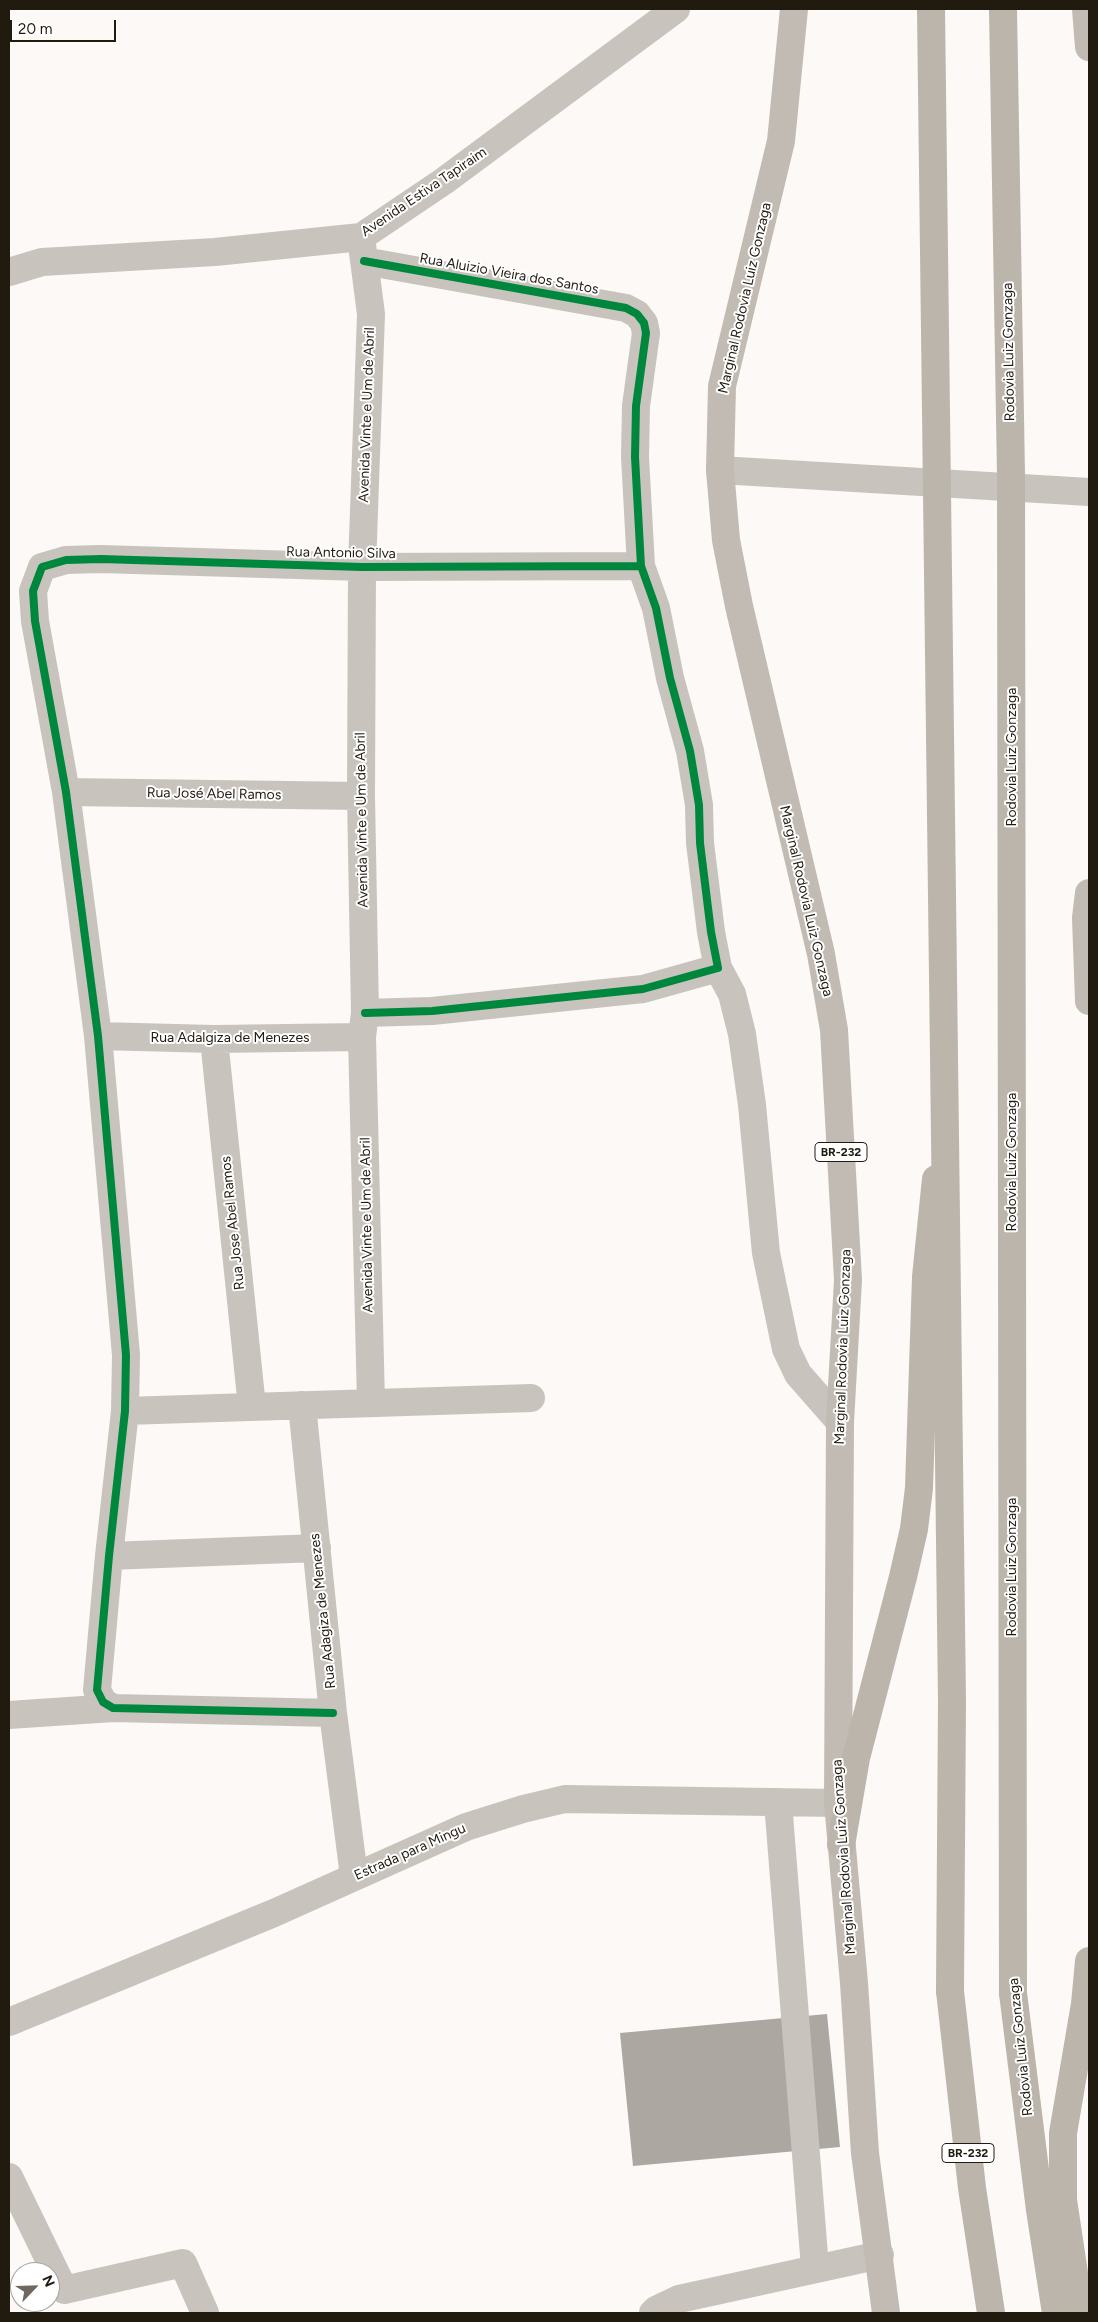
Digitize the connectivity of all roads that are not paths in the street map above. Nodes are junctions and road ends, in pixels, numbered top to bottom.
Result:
1 (676, 9) edge
2 (794, 9) edge
3 (932, 9) edge
4 (1003, 9) edge
5 (1086, 9) edge
6 (1089, 47) edge
7 (363, 249) junction
8 (9, 272) edge
9 (720, 470) junction
10 (1089, 492) edge
11 (641, 566) junction
12 (362, 567) junction
13 (66, 792) junction
14 (361, 796) junction
15 (1088, 910) edge
16 (718, 968) junction
17 (1089, 1001) edge
18 (363, 1025) junction
19 (98, 1036) junction
20 (214, 1039) junction
21 (945, 1095) junction
22 (531, 1398) dead end
23 (371, 1403) junction
24 (302, 1405) junction
25 (252, 1407) junction
26 (125, 1411) junction
27 (840, 1422) junction
28 (317, 1548) junction
29 (109, 1556) junction
30 (113, 1708) junction
31 (333, 1713) junction
32 (9, 1715) edge
33 (778, 1802) junction
34 (838, 1803) junction
35 (841, 1845) junction
36 (354, 1876) junction
37 (1089, 1961) edge
38 (9, 2022) edge
39 (9, 2177) edge
40 (880, 2255) junction
41 (815, 2268) junction
42 (205, 2313) edge
43 (653, 2313) edge
44 (886, 2313) edge
45 (991, 2313) edge
46 (1056, 2313) edge
47 (1080, 2313) edge

1 - 7 street, Avenida Estiva Tapiraim
2 - 9 main road, Marginal Rodovia Luiz Gonzaga / BR-232
3 - 21 highway, BR-232, bridge
4 - 46 highway, Rodovia Luiz Gonzaga, bridge
5 - 6 main road
7 - 8 street, Avenida Estiva Tapiraim
7 - 11 street, Rua Aluizio Vieira dos Santos
7 - 12 street, Avenida Vinte e Um de Abril
9 - 10 street
9 - 27 main road, Marginal Rodovia Luiz Gonzaga / BR-232
11 - 12 street, Rua Antonio Silva
11 - 16 street
12 - 13 street, Rua Antonio Silva
12 - 14 street, Avenida Vinte e Um de Abril
13 - 14 street, Rua José Abel Ramos
13 - 19 street
14 - 18 street, Avenida Vinte e Um de Abril
15 - 17 main road
16 - 18 street, Rua Adalgiza de Menezes
16 - 27 street
18 - 20 street, Rua Adalgiza de Menezes
18 - 23 street, Avenida Vinte e Um de Abril
19 - 20 street, Rua Adalgiza de Menezes
19 - 26 street
20 - 25 street, Rua Jose Abel Ramos
21 - 35 highway
21 - 45 highway, BR-232, bridge
22 - 23 street
23 - 24 street
24 - 25 street
24 - 28 street, Rua Adagiza de Menezes
25 - 26 street
26 - 29 street
27 - 34 main road, Marginal Rodovia Luiz Gonzaga / BR-232
28 - 29 street
28 - 31 street, Rua Adagiza de Menezes
29 - 30 street
30 - 31 street
30 - 32 street
31 - 36 street, Rua Adagiza de Menezes
33 - 34 street, Estrada para Mingu
33 - 36 street, Estrada para Mingu
33 - 41 street
34 - 35 main road, Marginal Rodovia Luiz Gonzaga / BR-232
35 - 40 main road, Marginal Rodovia Luiz Gonzaga / BR-232
36 - 38 street, Estrada para Mingu
37 - 47 highway
39 - 42 street
40 - 41 street
40 - 44 main road, Marginal Rodovia Luiz Gonzaga / BR-232
41 - 43 street

